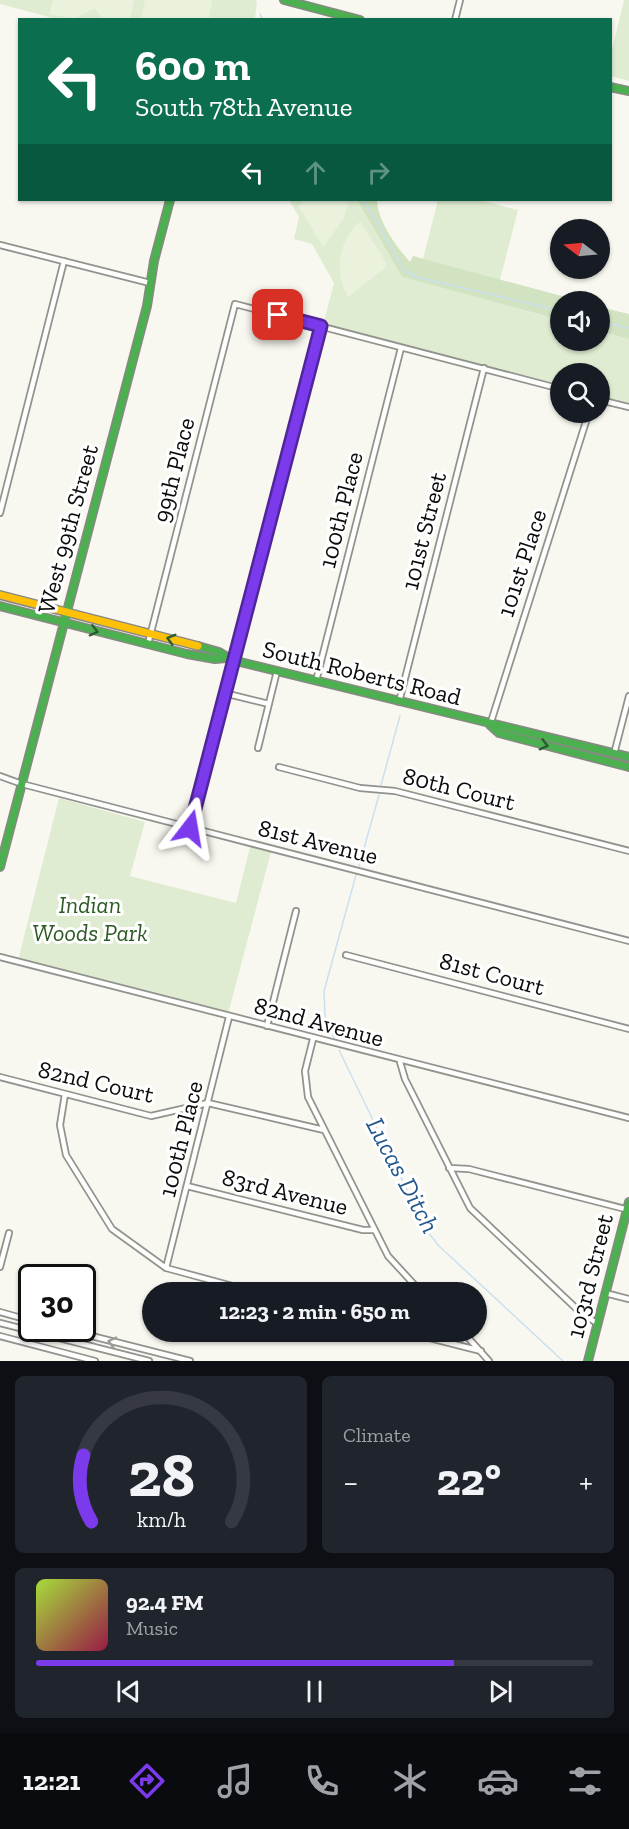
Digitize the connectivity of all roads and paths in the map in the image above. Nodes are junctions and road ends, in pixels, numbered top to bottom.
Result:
1 (284, 0) edge
2 (460, 0) edge
3 (352, 18) edge
4 (456, 18) edge
5 (612, 87) edge
6 (629, 91) edge
7 (170, 201) edge
8 (0, 245) edge
9 (64, 261) junction
10 (150, 283) junction
11 (321, 326) junction
12 (401, 348) junction
13 (484, 368) junction
14 (550, 386) edge
15 (610, 402) edge
16 (629, 407) edge
17 (586, 423) edge
18 (0, 513) edge
19 (0, 595) edge
20 (0, 606) edge
21 (66, 612) junction
22 (63, 623) junction
23 (151, 633) junction
24 (148, 644) junction
25 (229, 659) junction
26 (277, 671) junction
27 (316, 681) junction
28 (224, 693) junction
29 (629, 696) edge
30 (399, 702) junction
31 (269, 704) junction
32 (490, 725) junction
33 (258, 748) dead end
34 (614, 753) junction
35 (629, 757) edge
36 (612, 762) junction
37 (279, 767) dead end
38 (629, 767) edge
39 (0, 776) edge
40 (22, 784) junction
41 (190, 828) junction
42 (2, 848) edge
43 (629, 850) edge
44 (0, 867) edge
45 (297, 911) dead end
46 (629, 940) edge
47 (346, 955) dead end
48 (0, 957) edge
49 (229, 1017) junction
50 (267, 1026) junction
51 (629, 1029) edge
52 (313, 1039) junction
53 (400, 1062) junction
54 (0, 1077) edge
55 (65, 1094) junction
56 (208, 1103) junction
57 (629, 1118) edge
58 (324, 1130) junction
59 (449, 1168) junction
60 (187, 1186) junction
61 (628, 1207) edge
62 (375, 1230) junction
63 (9, 1233) dead end
64 (0, 1267) edge
65 (166, 1268) junction
66 (218, 1282) edge
67 (411, 1282) edge
68 (605, 1293) junction
69 (629, 1299) edge
70 (0, 1312) edge
71 (18, 1317) edge
72 (0, 1323) edge
73 (598, 1324) junction
74 (0, 1336) edge
75 (96, 1337) edge
76 (445, 1342) edge
77 (472, 1342) edge
78 (142, 1349) junction
79 (481, 1351) junction
80 (139, 1360) edge
81 (95, 1361) edge
82 (148, 1361) edge
83 (190, 1361) edge
84 (489, 1361) edge
85 (588, 1361) edge

1 - 3 street
2 - 4 street
5 - 6 street
7 - 10 street, West 99th Street
8 - 9 street
9 - 10 street
9 - 18 street
10 - 21 street, West 99th Street
11 - 12 street
11 - 23 street, 99th Place
11 - 25 street
12 - 13 street
12 - 27 street, 100th Place
13 - 14 street
13 - 30 street, 101st Street
15 - 16 street
17 - 32 street, 101st Place
19 - 21 street, South Roberts Road
20 - 22 street, South Roberts Road
21 - 22 street, West 99th Street
21 - 23 street, South Roberts Road
22 -> 24 street, South Roberts Road
22 - 40 street, West 99th Street
23 - 24 street, 99th Place
25 -> 23 street, South Roberts Road
24 - 25 street, South Roberts Road
25 - 26 street, South Roberts Road
25 - 28 street
26 - 27 street, South Roberts Road
26 - 31 street
27 - 30 street, South Roberts Road
28 - 31 street
28 - 41 street
29 - 34 street
30 - 32 street, South Roberts Road
31 - 33 street
32 - 34 street, South Roberts Road
32 -> 36 street, South Roberts Road
34 - 35 street, South Roberts Road
34 - 36 street
36 - 38 street, South Roberts Road
37 - 43 street, 80th Court
39 - 40 street, 81st Avenue
40 - 41 street, 81st Avenue
40 - 42 street, West 99th Street
41 - 46 street, 81st Avenue
42 - 44 street, West 99th Street
45 - 50 street
47 - 51 street, 81st Court
48 - 49 street, 82nd Avenue
49 - 50 street, 82nd Avenue
49 - 56 street, 100th Place
50 - 52 street, 82nd Avenue
52 - 53 street, 82nd Avenue
52 - 58 street
53 - 57 street, 82nd Avenue
53 - 59 street
54 - 55 street, 82nd Court
55 - 56 street, 82nd Court
55 - 65 street
56 - 58 street, 82nd Court
56 - 60 street, 100th Place
58 - 62 street
59 - 61 street
59 - 73 street
60 - 62 street, 83rd Avenue
60 - 65 street, 100th Place
61 - 68 street, 103rd Street
62 - 67 street
63 - 64 street
65 - 66 street
68 - 69 street
68 - 73 street, 103rd Street
70 - 71 street
72 - 80 street
73 - 85 street, 103rd Street
74 - 81 street
78 -> 75 street
76 - 79 street
77 - 79 street
78 - 80 street
78 - 83 street
79 - 84 street
80 - 82 street

